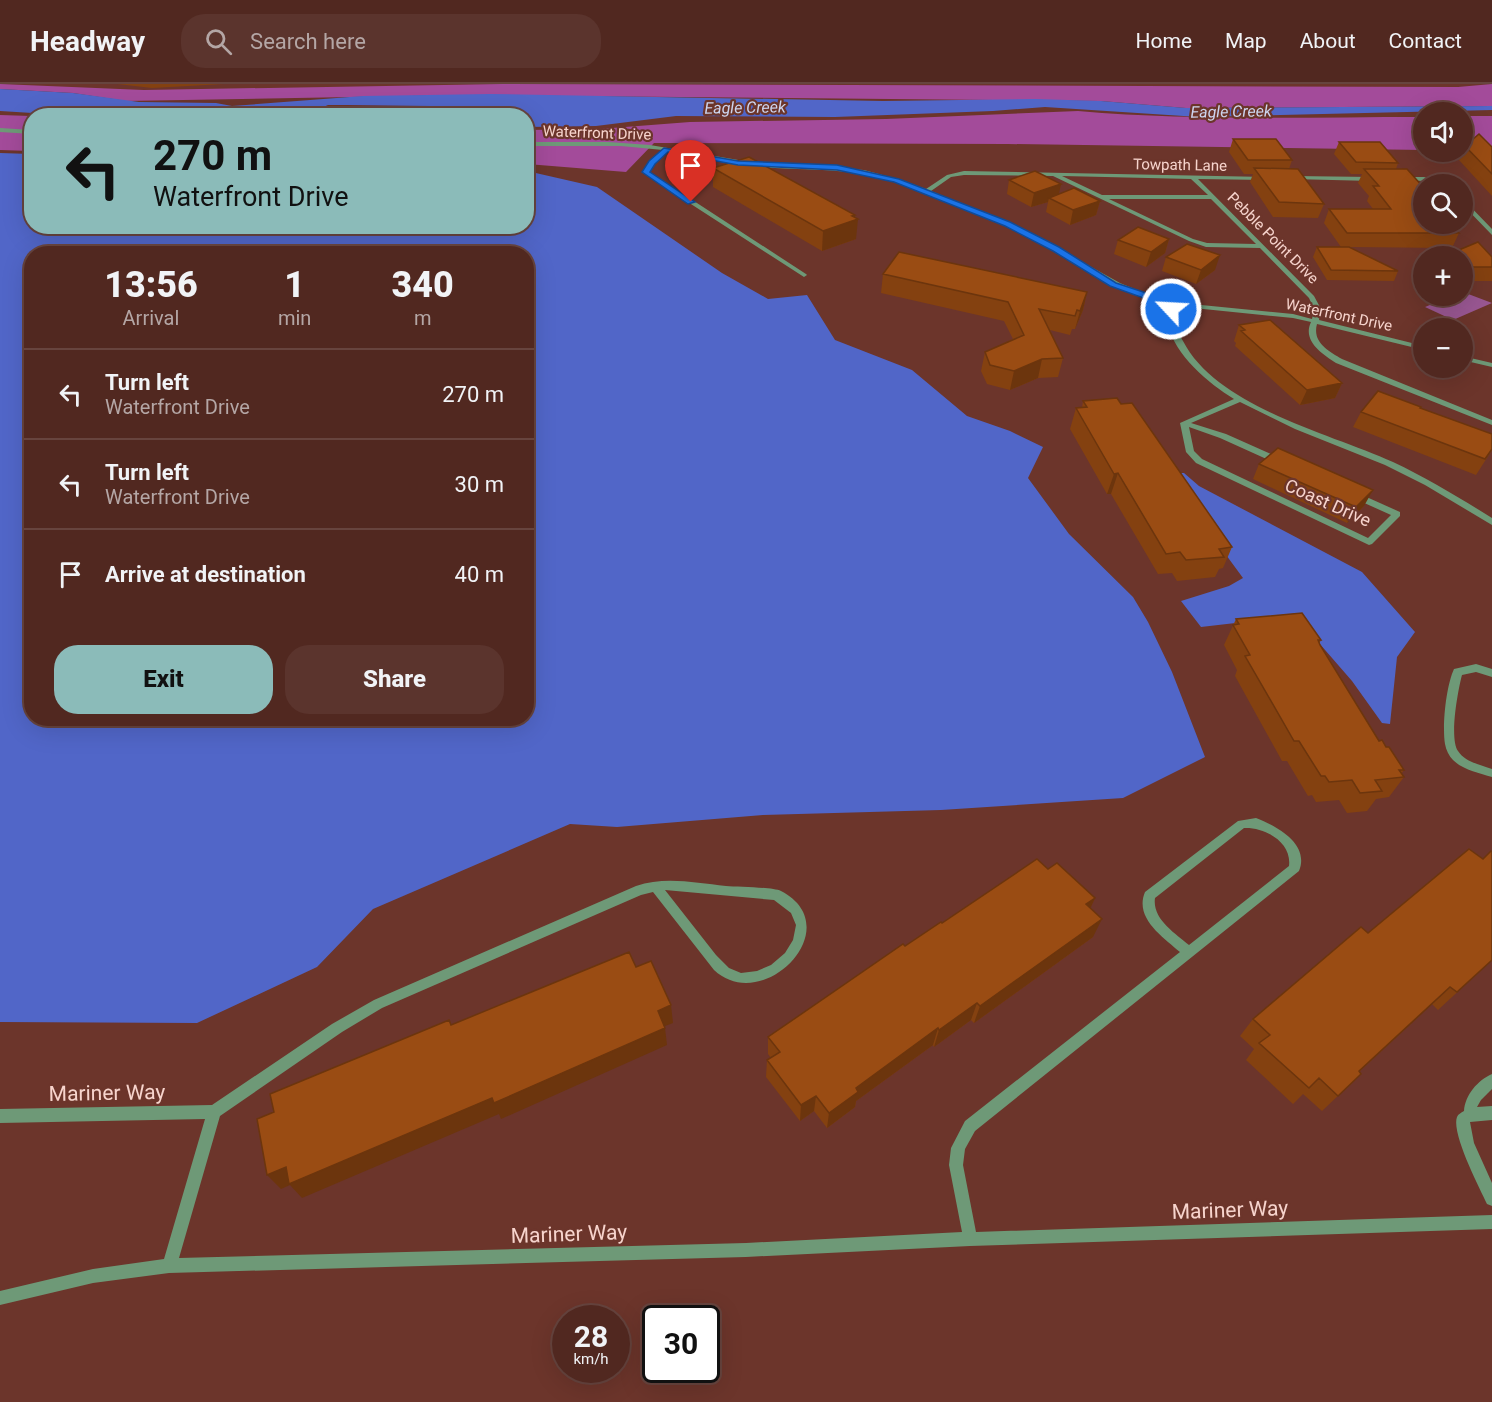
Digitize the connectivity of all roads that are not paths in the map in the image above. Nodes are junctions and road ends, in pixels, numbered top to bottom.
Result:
1 (0, 130) edge
2 (24, 132) edge
3 (534, 144) edge
4 (667, 150) junction
5 (1053, 175) junction
6 (1194, 178) junction
7 (1277, 178) edge
8 (1288, 178) edge
9 (1383, 179) edge
10 (1395, 179) edge
11 (1413, 179) edge
12 (926, 192) junction
13 (1100, 197) junction
14 (1213, 197) junction
15 (1473, 212) edge
16 (1492, 233) edge
17 (1262, 246) junction
18 (804, 275) dead end
19 (1171, 304) junction
20 (1317, 321) junction
21 (1413, 345) edge
22 (1473, 361) edge
23 (1492, 365) edge
24 (1240, 399) junction
25 (1184, 423) junction
26 (1492, 423) edge
27 (1492, 522) edge
28 (1492, 672) edge
29 (1492, 773) edge
30 (656, 886) junction
31 (1189, 952) junction
32 (1492, 1080) edge
33 (214, 1112) junction
34 (1492, 1113) edge
35 (1471, 1114) junction
36 (0, 1116) edge
37 (1492, 1199) edge
38 (1492, 1222) edge
39 (970, 1239) junction
40 (170, 1266) junction
41 (0, 1298) edge

1 - 2 street
3 - 4 street, Waterfront Drive
4 - 12 street, Waterfront Drive
4 - 18 street, Waterfront Drive
5 - 6 street, Towpath Lane
5 - 12 street, Towpath Lane
5 - 13 street
6 - 7 street, Towpath Lane
6 - 14 street, Pebble Point Drive
8 - 9 street
10 - 11 street
12 - 19 street, Waterfront Drive
13 - 14 street
13 - 17 street
14 - 17 street, Pebble Point Drive
15 - 16 street
17 - 20 street, Pebble Point Drive
19 - 20 street, Waterfront Drive
19 - 24 street
20 - 21 street, Waterfront Drive
20 - 26 street, Pebble Point Drive
22 - 23 street
24 - 25 street
24 - 27 street
25 - 25 street, Coast Drive
28 - 29 street
30 - 30 street
30 - 33 street
31 - 31 street
31 - 39 street
32 - 35 street
33 - 36 street, Mariner Way
33 - 40 street
34 - 35 street
35 - 37 street
38 - 39 street, Mariner Way
39 - 40 street, Mariner Way
40 - 41 street, Mariner Way

